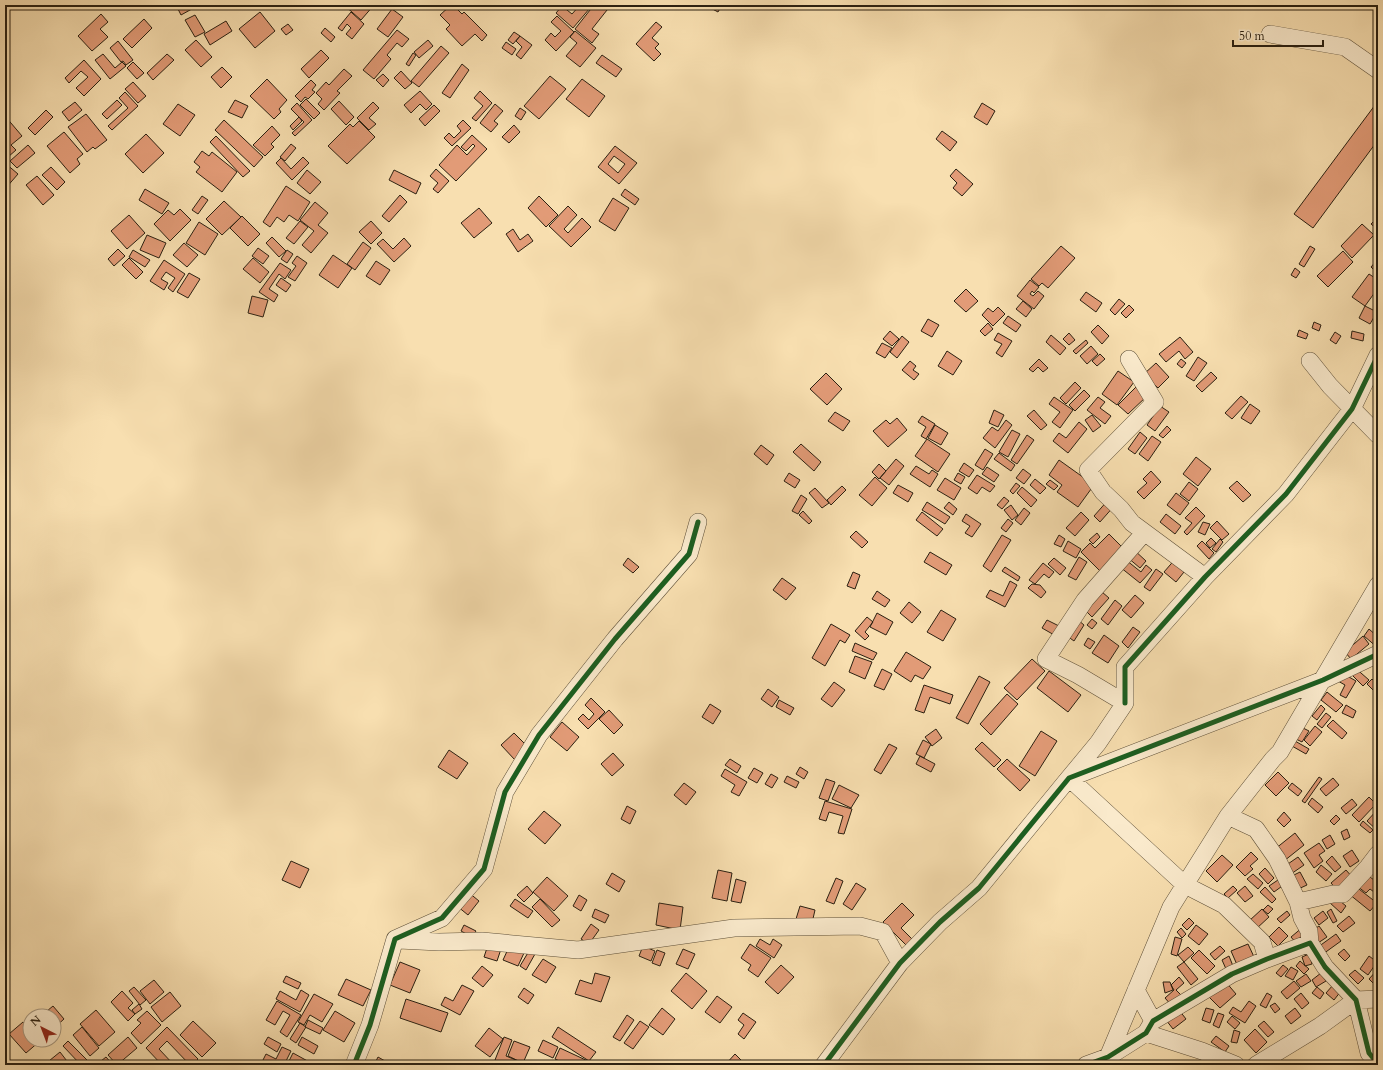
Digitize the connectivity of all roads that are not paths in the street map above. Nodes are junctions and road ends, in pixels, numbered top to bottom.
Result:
1 (1270, 34) dead end
2 (1378, 70) edge
3 (1378, 355) edge
4 (1129, 359) dead end
5 (1310, 361) dead end
6 (1352, 409) junction
7 (1378, 435) edge
8 (698, 522) dead end
9 (1144, 533) junction
10 (1205, 577) junction
11 (1378, 585) edge
12 (1378, 655) edge
13 (1323, 680) junction
14 (1126, 703) junction
15 (1069, 778) junction
16 (1228, 816) junction
17 (1378, 854) edge
18 (1185, 885) junction
19 (1298, 902) junction
20 (395, 940) junction
21 (1310, 944) junction
22 (1267, 959) junction
23 (900, 963) junction
24 (1136, 990) junction
25 (1378, 999) edge
26 (1356, 1000) junction
27 (1149, 1027) junction
28 (1107, 1061) edge
29 (354, 1065) edge
30 (824, 1065) edge
31 (1086, 1065) edge
32 (1236, 1065) edge
33 (1256, 1065) edge
34 (1374, 1065) edge

1 - 2 street
3 - 6 street
4 - 9 street
5 - 6 street
6 - 7 street
6 - 10 street
8 - 20 street
9 - 10 street
9 - 14 street
10 - 14 street
11 - 13 street
12 - 13 street
13 - 15 street
13 - 16 street
14 - 15 street
15 - 18 street
15 - 23 street
16 - 18 street
16 - 19 street
17 - 19 street
18 - 22 street
18 - 24 street
19 - 21 street
20 - 23 street
20 - 29 street
21 - 22 street
21 - 26 street
22 - 27 street
23 - 30 street
24 - 27 street
24 - 28 street
25 - 26 street
26 - 33 street
26 - 34 street
27 - 28 street
27 - 32 street
28 - 31 street

